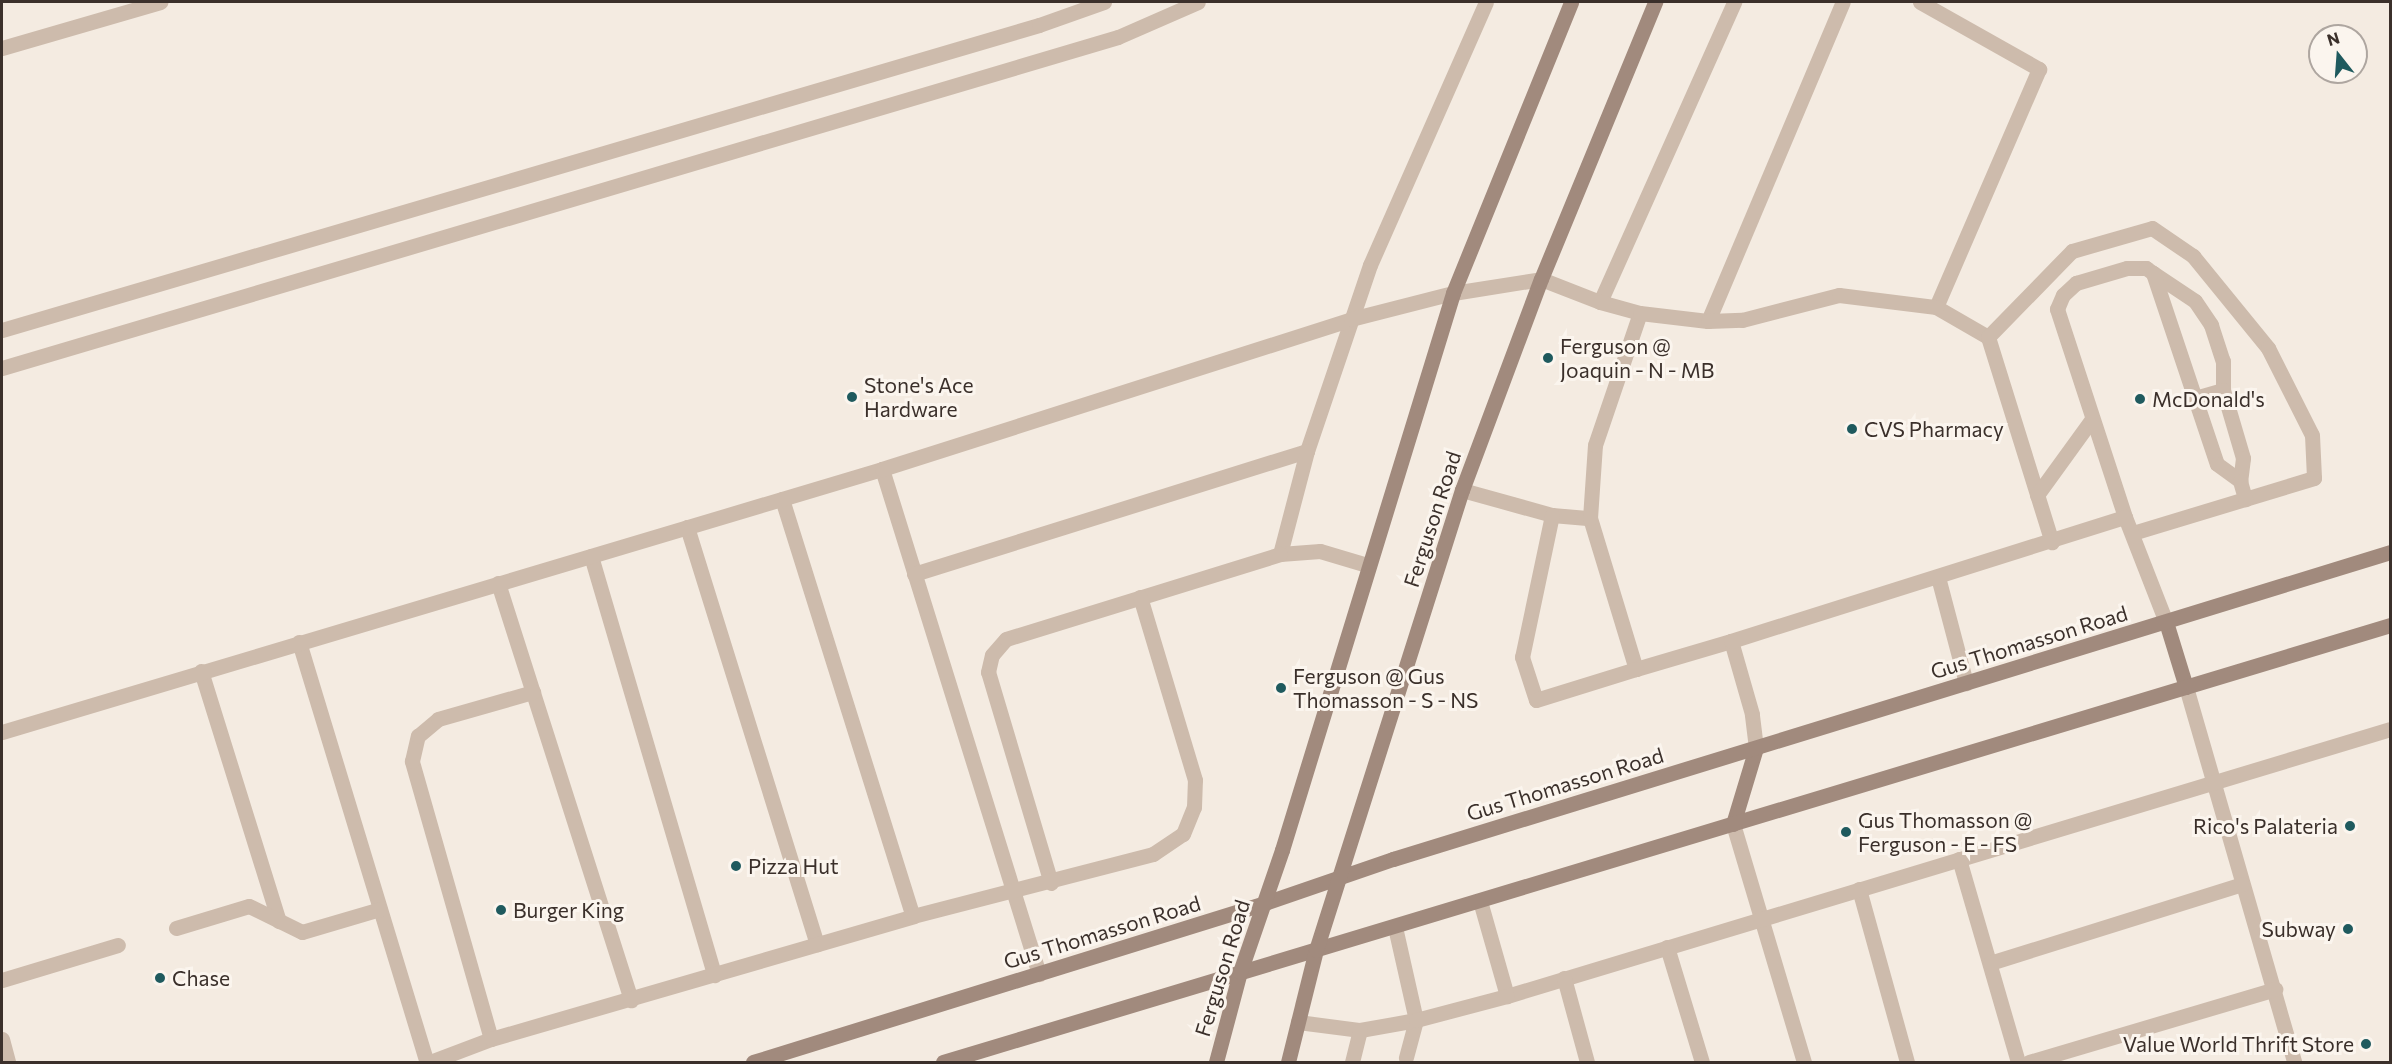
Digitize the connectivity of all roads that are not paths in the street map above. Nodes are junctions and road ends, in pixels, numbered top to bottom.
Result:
1 (160, 2) edge
2 (1104, 2) edge
3 (1198, 2) edge
4 (1486, 2) edge
5 (1571, 2) edge
6 (1655, 2) edge
7 (1734, 2) edge
8 (1843, 2) edge
9 (1920, 2) edge
10 (2, 48) edge
11 (2153, 273) junction
12 (1540, 279) junction
13 (1453, 292) junction
14 (1600, 302) junction
15 (1936, 307) junction
16 (1640, 313) junction
17 (1351, 319) junction
18 (1708, 321) junction
19 (2, 330) edge
20 (1988, 337) junction
21 (2, 368) edge
22 (2223, 390) junction
23 (2195, 398) junction
24 (2092, 419) junction
25 (1307, 451) junction
26 (882, 469) junction
27 (2240, 481) junction
28 (1462, 490) junction
29 (2037, 495) junction
30 (782, 499) junction
31 (2245, 499) junction
32 (1552, 515) junction
33 (2125, 517) junction
34 (1590, 518) junction
35 (687, 527) junction
36 (2133, 533) junction
37 (2052, 542) junction
38 (2391, 552) edge
39 (1280, 554) junction
40 (591, 556) junction
41 (1367, 566) junction
42 (914, 574) junction
43 (1938, 577) junction
44 (498, 583) junction
45 (1140, 597) junction
46 (2166, 621) junction
47 (2391, 625) edge
48 (1731, 641) junction
49 (299, 642) junction
50 (1636, 669) junction
51 (201, 671) junction
52 (1966, 683) junction
53 (2186, 687) junction
54 (533, 692) junction
55 (2391, 729) edge
56 (2, 732) edge
57 (1756, 748) junction
58 (2212, 784) junction
59 (1733, 824) junction
60 (1959, 859) junction
61 (1339, 878) junction
62 (1051, 883) junction
63 (2242, 884) junction
64 (1859, 889) junction
65 (1012, 892) junction
66 (1480, 901) junction
67 (1262, 904) junction
68 (380, 909) junction
69 (913, 916) junction
70 (1760, 918) junction
71 (279, 921) junction
72 (1395, 927) junction
73 (176, 928) dead end
74 (817, 944) junction
75 (118, 945) dead end
76 (1667, 947) junction
77 (1316, 950) junction
78 (1990, 963) junction
79 (1240, 972) junction
80 (1039, 974) junction
81 (714, 975) junction
82 (1564, 978) junction
83 (2, 980) edge
84 (2275, 989) junction
85 (1507, 996) junction
86 (631, 1000) junction
87 (1416, 1020) junction
88 (1298, 1022) junction
89 (1360, 1030) junction
90 (2, 1039) edge
91 (491, 1040) junction
92 (978, 1057) edge
93 (1406, 1058) dead end
94 (8, 1062) edge
95 (429, 1062) edge
96 (753, 1062) edge
97 (944, 1062) edge
98 (1216, 1062) edge
99 (1288, 1062) edge
100 (1352, 1062) edge
101 (1587, 1062) edge
102 (1702, 1062) edge
103 (1804, 1062) edge
104 (1907, 1062) edge
105 (2018, 1062) edge
106 (2029, 1062) edge
107 (2294, 1062) edge

1 - 10 street
2 - 19 street
3 - 21 street
4 - 17 street
5 - 13 main road, Ferguson Road
6 - 12 main road, Ferguson Road
7 - 14 street
8 - 18 street
9 - 15 street
11 - 22 street
11 - 23 street
11 - 24 street
12 - 13 street
12 - 14 street
12 - 28 main road, Ferguson Road
13 - 17 street
13 - 41 main road, Ferguson Road
14 - 16 street
15 - 18 street
15 - 20 street
16 - 18 street
16 - 34 street
17 - 25 street
17 - 26 street
20 - 29 street
20 - 31 street
22 - 23 street
22 - 27 street
23 - 27 street
24 - 29 street
24 - 33 street
25 - 39 street
25 - 42 street
26 - 30 street
26 - 42 street
27 - 31 street
28 - 32 street
28 - 61 main road, Ferguson Road
29 - 37 street
30 - 35 street
30 - 69 street
31 - 36 street
32 - 34 street
32 - 50 street
33 - 36 street
33 - 37 street
34 - 50 street
35 - 40 street
35 - 74 street
36 - 46 street
37 - 43 street
38 - 46 main road, Gus Thomasson Road
39 - 41 street
39 - 45 street
40 - 44 street
40 - 81 street
41 - 67 main road, Ferguson Road
42 - 65 street
43 - 48 street
43 - 52 street
44 - 49 street
44 - 54 street
45 - 62 street
45 - 62 street
46 - 52 main road, Gus Thomasson Road
46 - 53 main road
47 - 53 main road
48 - 50 street
48 - 57 street
49 - 51 street
49 - 68 street
51 - 56 street
51 - 71 street
52 - 57 main road, Gus Thomasson Road
53 - 58 street
53 - 59 main road
54 - 86 street
54 - 91 street
55 - 58 street
57 - 59 main road
57 - 61 main road, Gus Thomasson Road
58 - 60 street
58 - 63 street
59 - 66 main road
59 - 70 street
60 - 64 street
60 - 78 street
61 - 67 main road, Gus Thomasson Road
61 - 77 main road, Ferguson Road
62 - 65 street
63 - 78 street
63 - 84 street
64 - 70 street
64 - 104 street
65 - 69 street
65 - 80 street
66 - 72 main road
66 - 85 street
67 - 79 main road, Ferguson Road
67 - 80 main road, Gus Thomasson Road
68 - 71 street
68 - 95 street
69 - 74 street
70 - 76 street
70 - 103 street
71 - 73 street
72 - 77 main road
72 - 87 street
74 - 81 street
75 - 83 street
76 - 82 street
76 - 102 street
77 - 79 main road
77 - 88 main road, Ferguson Road
78 - 105 street
79 - 92 main road
79 - 98 main road, Ferguson Road
80 - 96 main road, Gus Thomasson Road
81 - 86 street
82 - 85 street
82 - 101 street
84 - 106 street
84 - 107 street
85 - 87 street
86 - 91 street
87 - 89 street
87 - 93 street
88 - 89 street
88 - 99 main road, Ferguson Road
89 - 100 street
90 - 94 street
91 - 95 street
92 - 97 main road

